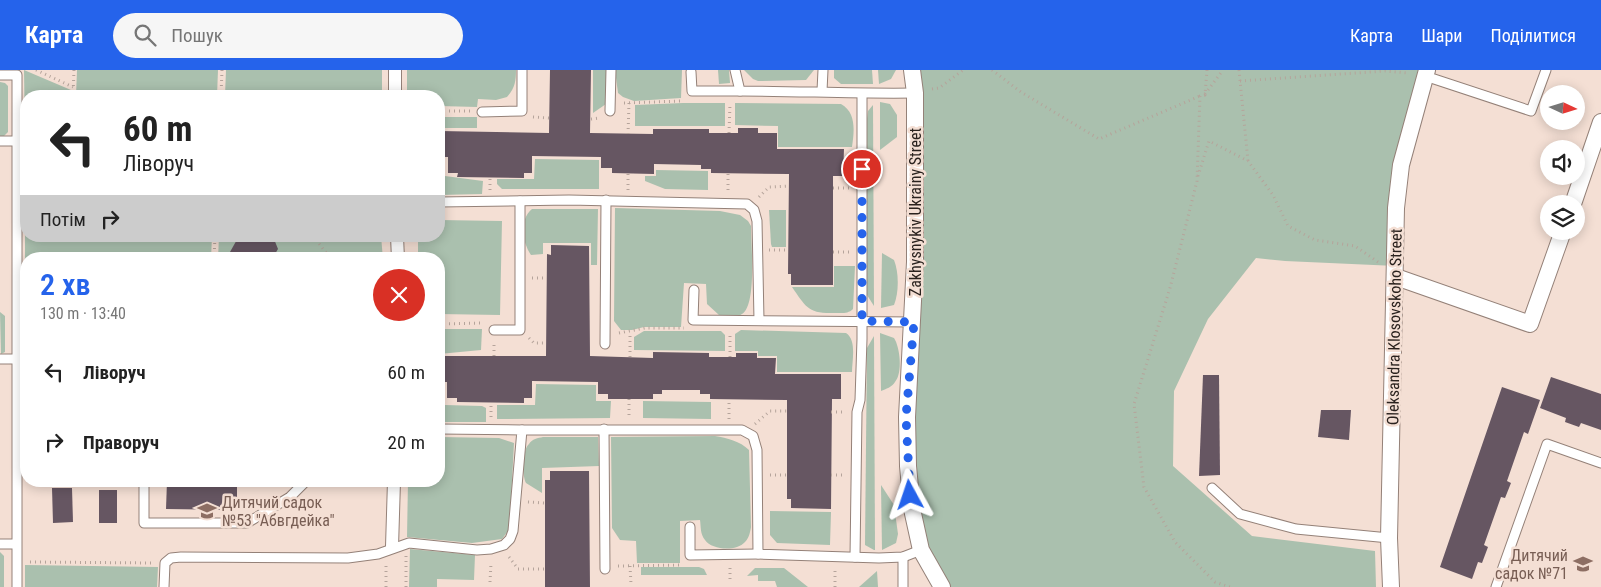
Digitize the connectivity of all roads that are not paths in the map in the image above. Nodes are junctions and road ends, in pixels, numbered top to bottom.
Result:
1 (395, 70) edge
2 (522, 70) edge
3 (610, 70) edge
4 (735, 70) edge
5 (823, 70) edge
6 (912, 70) edge
7 (1546, 70) edge
8 (692, 72) dead end
9 (1421, 73) edge
10 (0, 75) edge
11 (395, 90) edge
12 (735, 91) junction
13 (822, 91) junction
14 (915, 92) junction
15 (862, 94) junction
16 (610, 108) road end
17 (482, 112) road end
18 (1601, 122) edge
19 (0, 141) edge
20 (18, 141) junction
21 (1576, 195) edge
22 (606, 200) junction
23 (520, 201) junction
24 (445, 202) edge
25 (1560, 240) edge
26 (1390, 272) junction
27 (694, 290) dead end
28 (759, 320) junction
29 (862, 321) junction
30 (914, 322) junction
31 (494, 330) road end
32 (605, 344) dead end
33 (0, 359) edge
34 (16, 359) junction
35 (604, 428) junction
36 (445, 429) edge
37 (522, 430) junction
38 (16, 433) junction
39 (20, 433) edge
40 (1601, 463) edge
41 (144, 487) edge
42 (300, 487) edge
43 (394, 487) edge
44 (1212, 488) dead end
45 (690, 527) dead end
46 (1389, 538) junction
47 (0, 544) edge
48 (16, 544) junction
49 (389, 549) junction
50 (921, 550) junction
51 (758, 554) junction
52 (855, 557) junction
53 (903, 557) junction
54 (605, 567) road end
55 (17, 587) edge
56 (164, 587) edge
57 (903, 587) edge
58 (942, 587) edge
59 (1391, 587) edge
60 (1496, 587) edge

1 - 11 street
2 - 17 lane
3 - 16 lane
4 - 12 lane
5 - 13 lane
6 - 14 street, Zakhysnykiv Ukrainy Street
7 - 9 lane
8 - 12 lane
9 - 26 street, Oleksandra Klosovskoho Street
10 - 20 lane
12 - 13 lane
13 - 15 lane
14 - 15 lane
14 - 30 street, Zakhysnykiv Ukrainy Street
15 - 29 lane
18 - 21 street
19 - 20 lane
20 - 34 lane
22 - 23 lane
22 - 28 lane
22 - 32 lane
23 - 24 lane
23 - 31 lane
25 - 26 street
26 - 46 street, Oleksandra Klosovskoho Street
27 - 28 lane
28 - 29 lane
29 - 30 lane
29 - 52 lane
30 - 50 street, Zakhysnykiv Ukrainy Street
33 - 34 lane
34 - 38 lane
35 - 37 lane
35 - 51 lane
35 - 54 lane
36 - 37 lane
37 - 49 lane
38 - 39 lane
38 - 48 lane
40 - 60 lane
41 - 42 lane
43 - 49 street
44 - 46 lane
45 - 51 lane
46 - 59 street, Oleksandra Klosovskoho Street
47 - 48 lane
48 - 55 lane
49 - 56 lane
50 - 53 lane
50 - 58 street, Zakhysnykiv Ukrainy Street
51 - 52 lane
52 - 53 lane
53 - 57 lane

